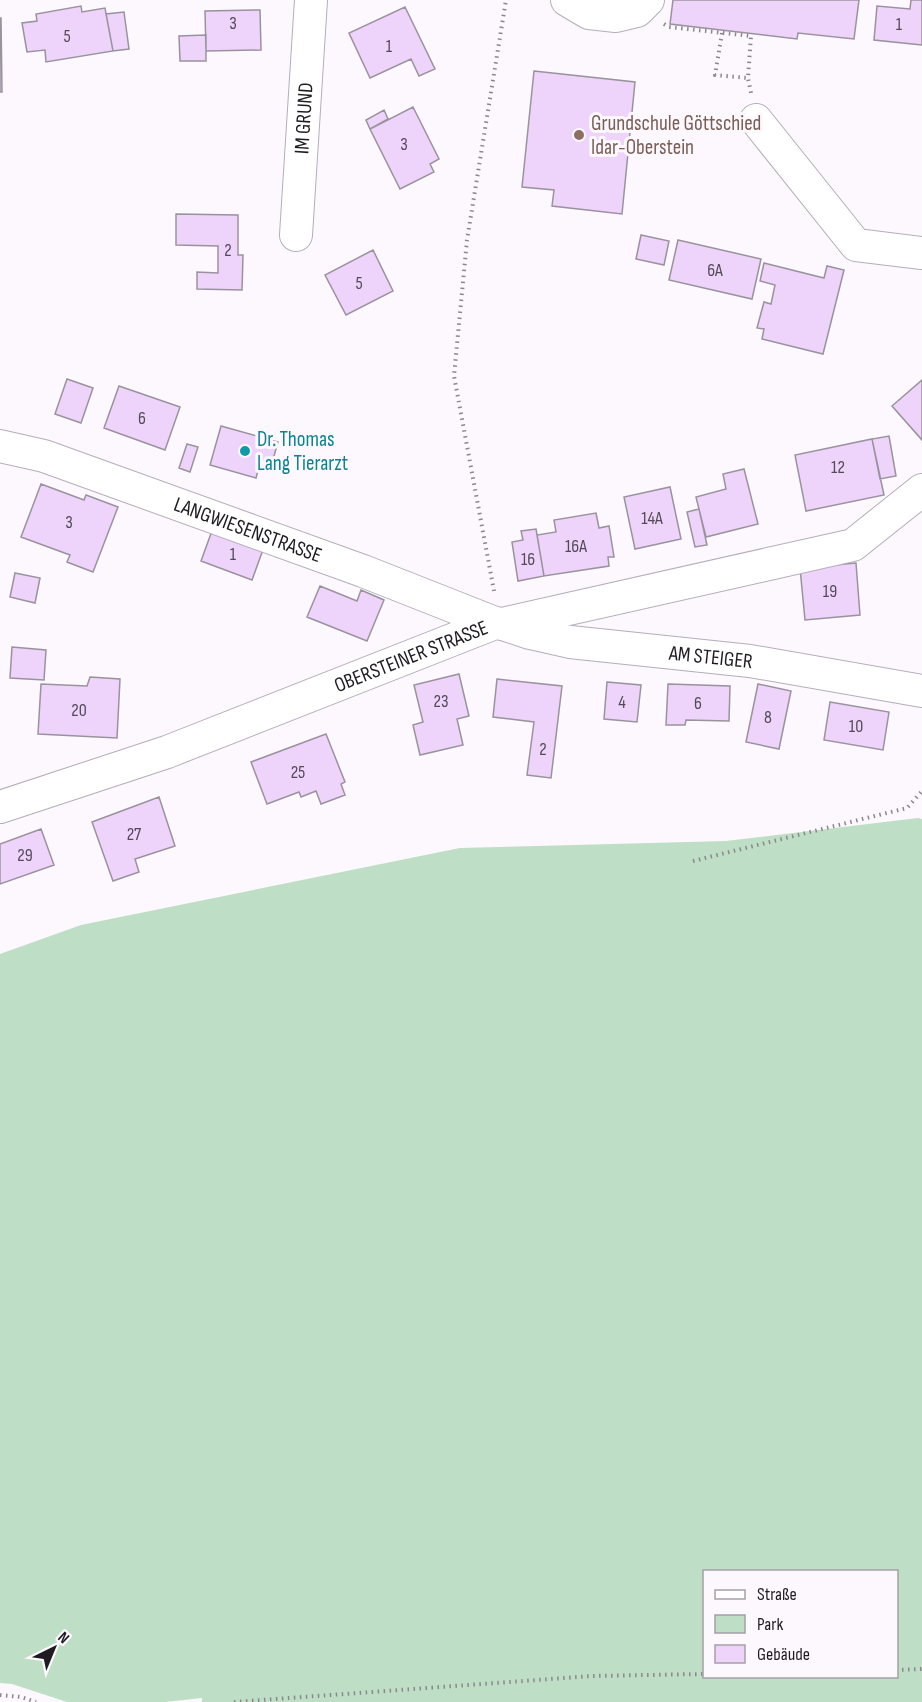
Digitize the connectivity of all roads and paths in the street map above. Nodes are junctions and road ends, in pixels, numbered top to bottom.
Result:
1 (310, 0) edge
2 (506, 0) edge
3 (567, 0) edge
4 (643, 6) edge
5 (722, 33) junction
6 (756, 120) dead end
7 (296, 235) dead end
8 (922, 253) edge
9 (0, 446) edge
10 (922, 490) edge
11 (497, 615) junction
12 (922, 691) edge
13 (922, 791) edge
14 (0, 807) edge
15 (693, 861) dead end
16 (922, 1669) edge
17 (898, 1670) edge
18 (703, 1674) edge
19 (0, 1695) edge
20 (36, 1702) edge
21 (234, 1702) edge

1 - 7 street, IM GRUND
2 - 11 path
3 - 4 street
4 - 5 path
5 - 5 path
6 - 8 street
9 - 11 street, LANGWIESENSTRASSE
10 - 11 street, OBERSTEINER STRASSE
11 - 12 street, AM STEIGER
11 - 14 street, OBERSTEINER STRASSE
13 - 15 path
16 - 17 path
18 - 21 path
19 - 20 path

